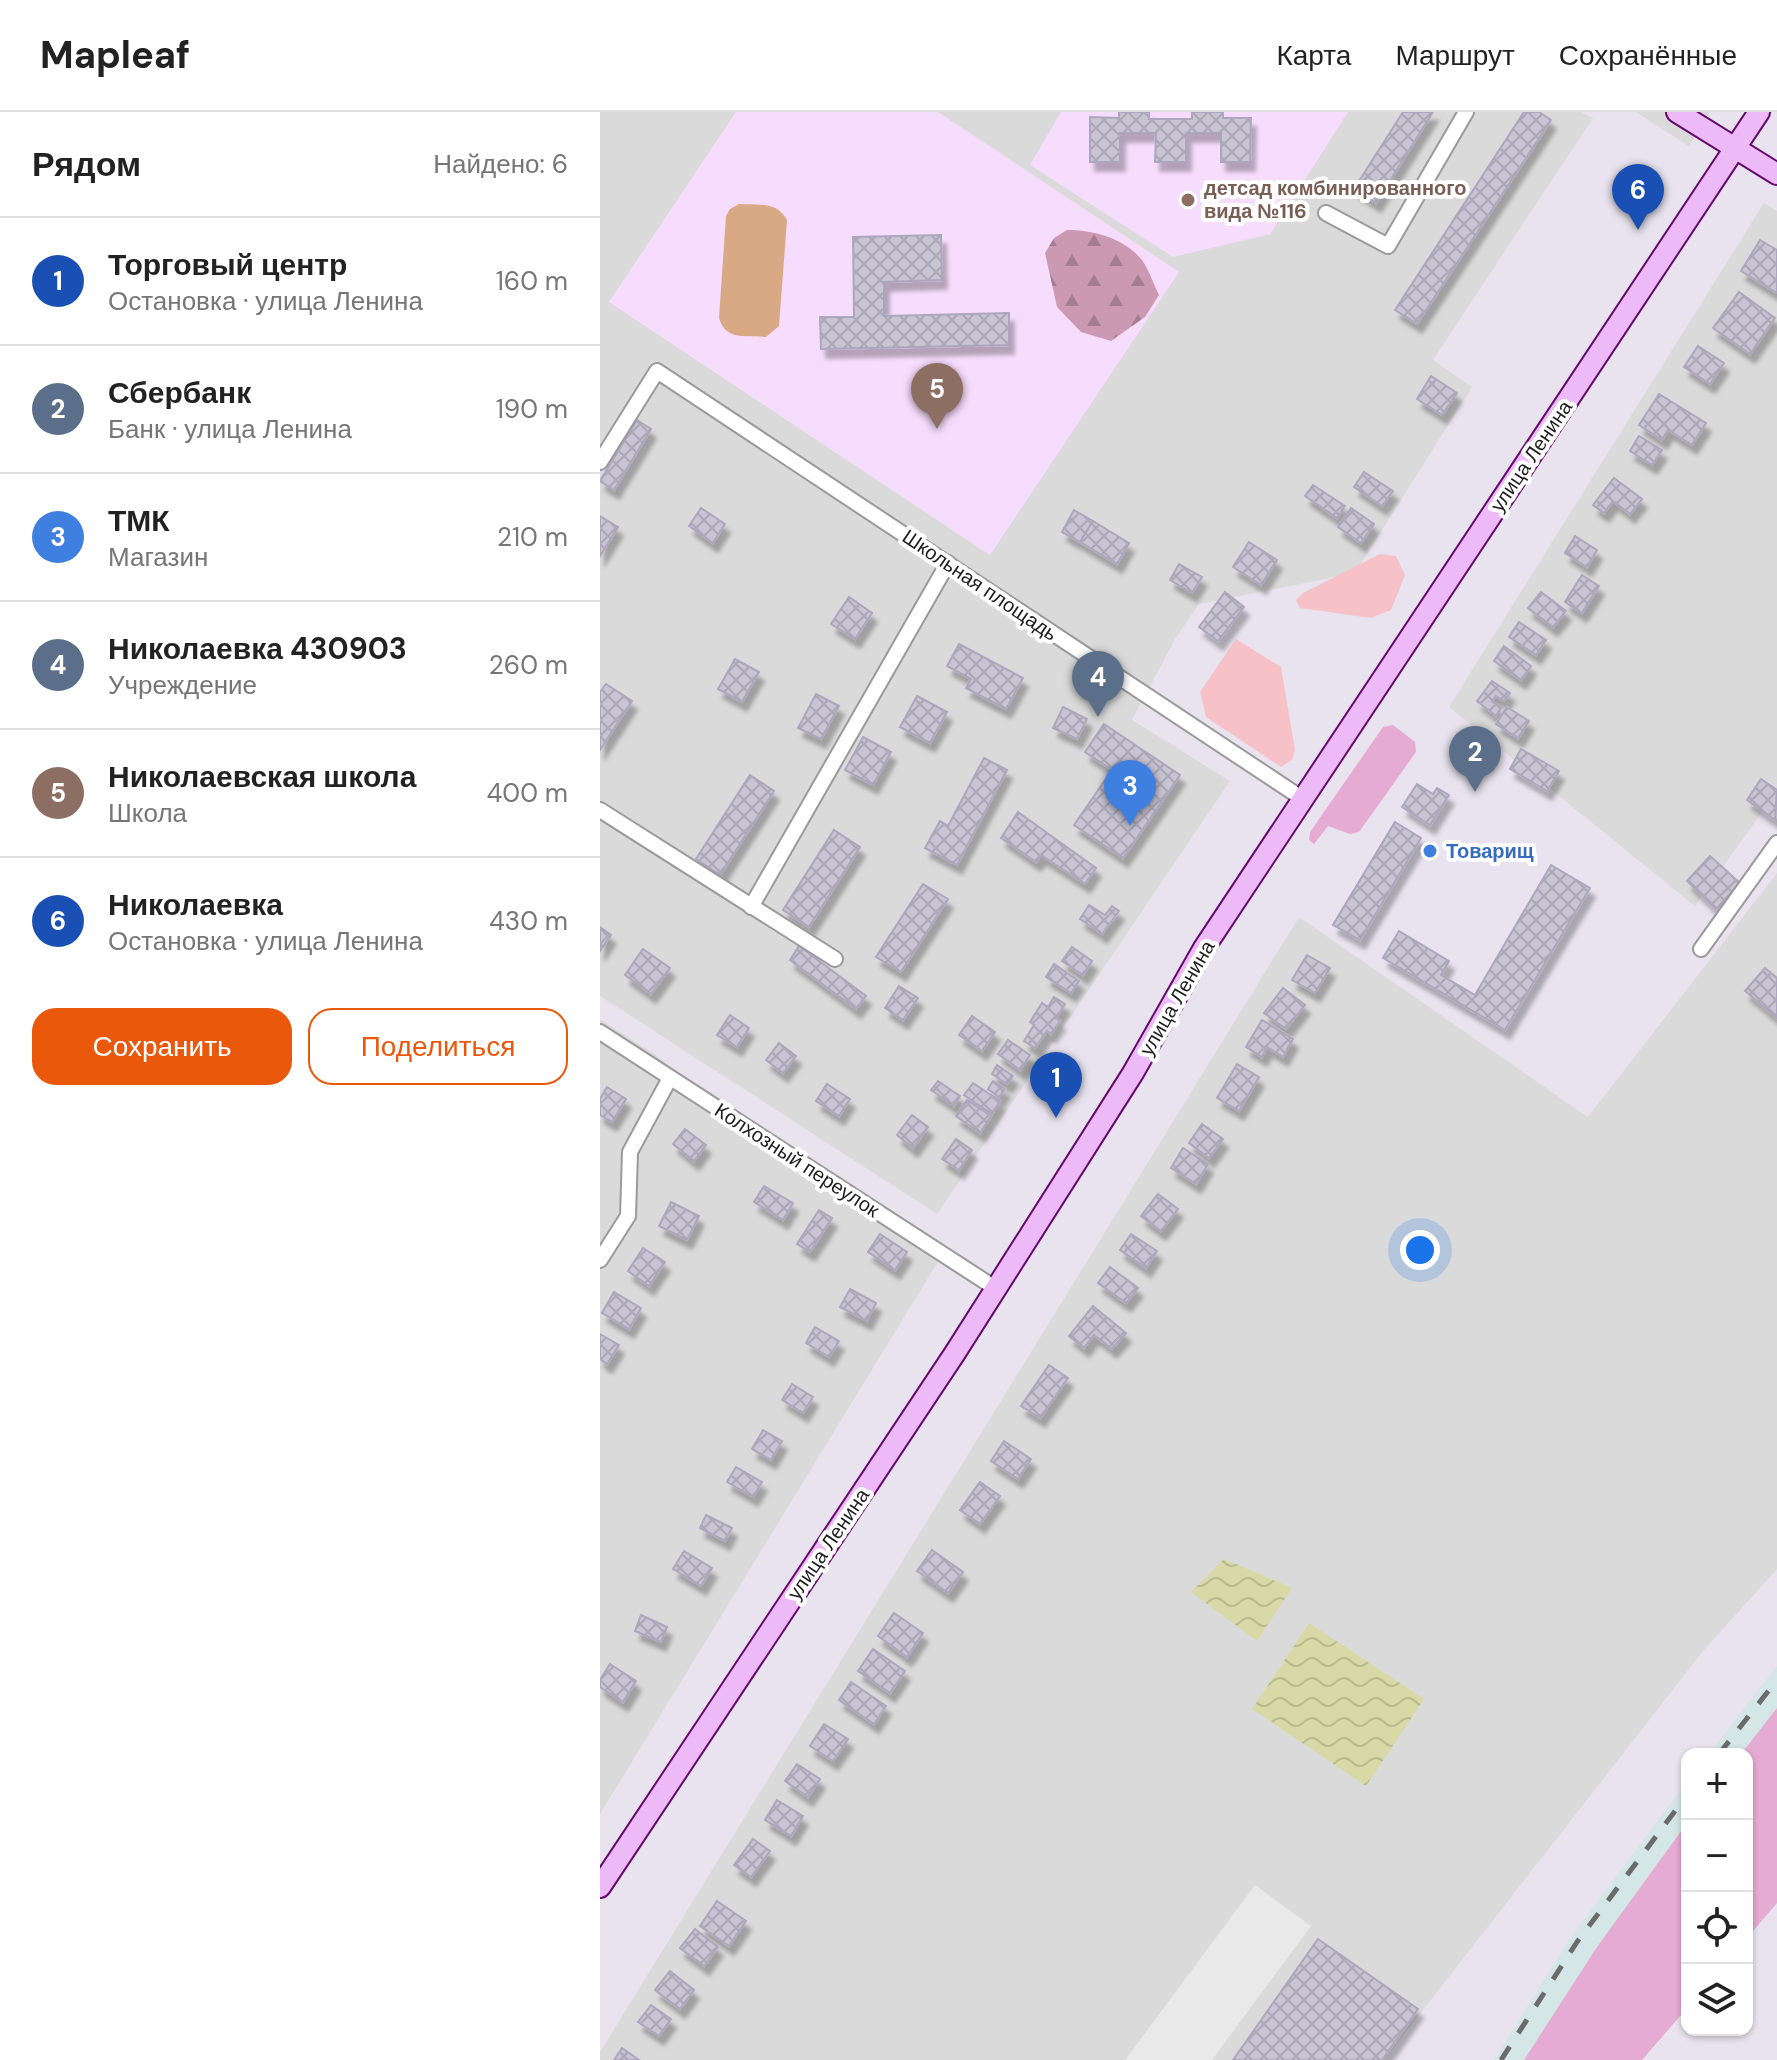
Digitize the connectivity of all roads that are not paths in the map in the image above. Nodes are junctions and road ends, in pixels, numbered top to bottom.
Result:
1 (1466, 112) edge
2 (1677, 112) edge
3 (1759, 112) edge
4 (1734, 149) junction
5 (1777, 174) edge
6 (1326, 213) dead end
7 (600, 462) edge
8 (948, 563) junction
9 (1303, 799) junction
10 (600, 810) edge
11 (1777, 843) edge
12 (751, 907) junction
13 (1701, 949) dead end
14 (835, 959) dead end
15 (600, 1032) edge
16 (670, 1078) junction
17 (600, 1260) edge
18 (995, 1288) junction
19 (600, 1887) edge

1 - 6 street
2 - 4 main road
3 - 4 main road, улица Ленина
4 - 5 main road
4 - 9 main road, улица Ленина
7 - 8 street, Школьная площадь
8 - 9 street, Школьная площадь
8 - 12 street
9 - 18 main road, улица Ленина
10 - 12 street
11 - 13 street
12 - 14 street
15 - 16 street, Колхозный переулок
16 - 17 street
16 - 18 street, Колхозный переулок
18 - 19 main road, улица Ленина

